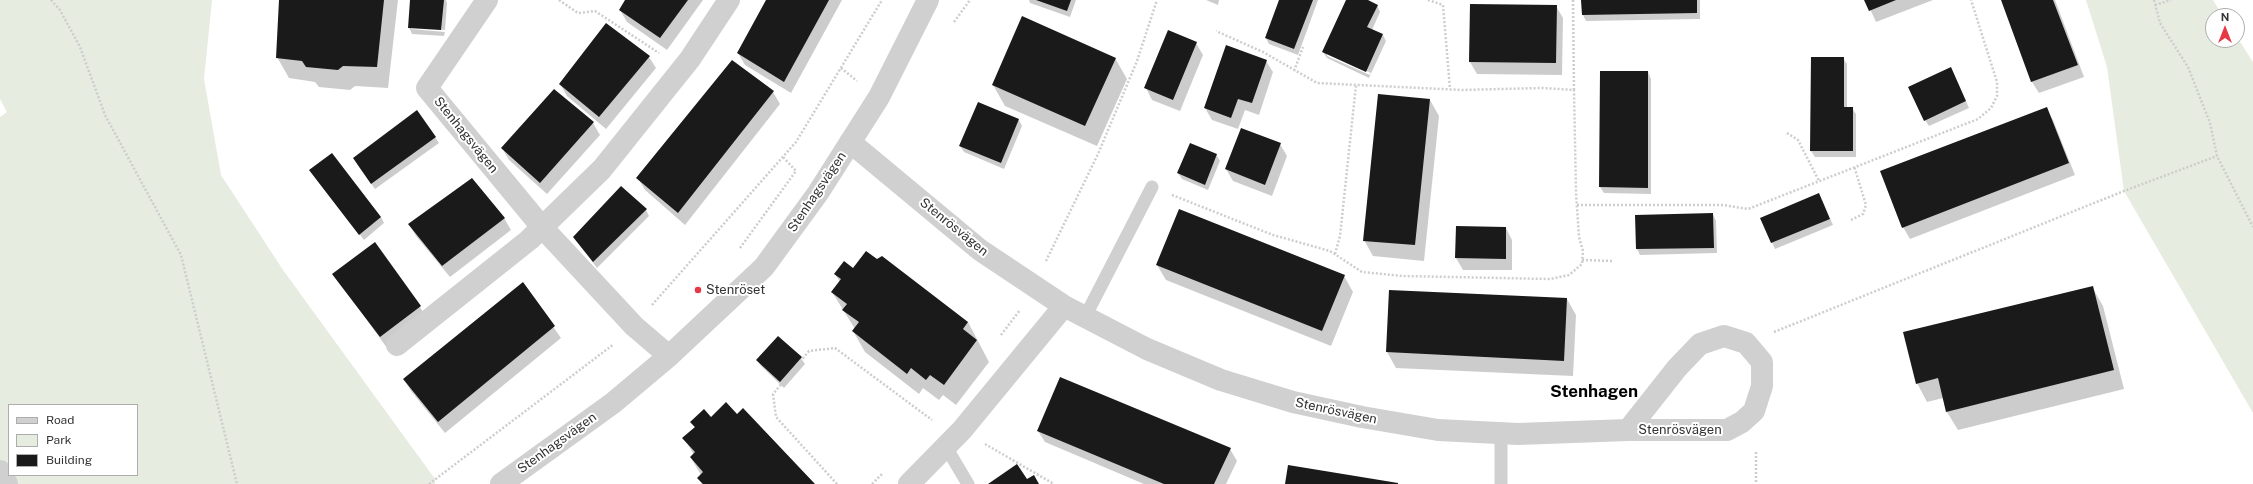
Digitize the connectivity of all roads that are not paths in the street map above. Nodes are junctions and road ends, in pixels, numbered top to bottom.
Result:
1 (487, 0) edge
2 (729, 0) edge
3 (928, 0) edge
4 (850, 142) junction
5 (1152, 187) road end
6 (542, 227) junction
7 (1064, 306) junction
8 (1085, 317) junction
9 (397, 345) dead end
10 (669, 356) junction
11 (1628, 430) junction
12 (1501, 433) junction
13 (946, 447) junction
14 (0, 471) edge
15 (7, 484) edge
16 (501, 484) edge
17 (910, 484) edge
18 (968, 484) edge
19 (1500, 484) edge

1 - 6 street, Stenhagsvägen
2 - 6 street
3 - 4 street, Stenhagsvägen
4 - 7 street, Stenrösvägen
4 - 10 street, Stenhagsvägen
5 - 8 lane
6 - 9 street
6 - 10 street, Stenhagsvägen
7 - 8 street, Stenrösvägen
7 - 13 street
8 - 12 street, Stenrösvägen
10 - 16 street, Stenhagsvägen
11 - 11 street, Stenrösvägen
11 - 12 street, Stenrösvägen
12 - 19 lane
13 - 17 street
13 - 18 lane
14 - 15 street

